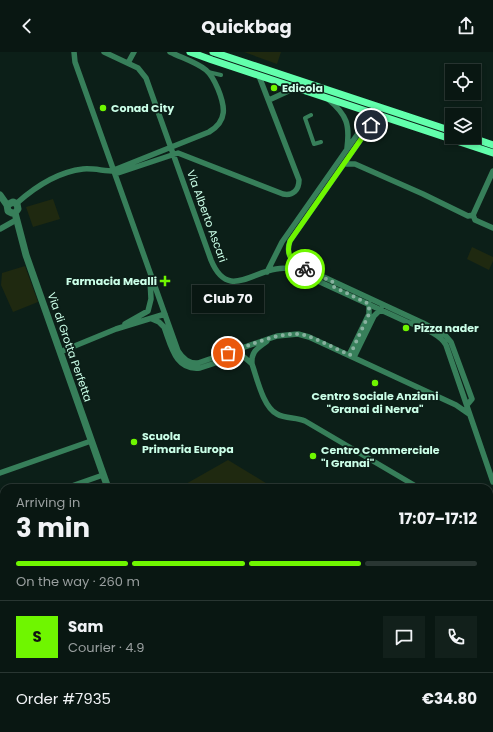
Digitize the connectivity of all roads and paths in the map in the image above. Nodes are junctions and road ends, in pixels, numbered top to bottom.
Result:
1 (74, 52) edge
2 (104, 52) edge
3 (134, 52) edge
4 (170, 52) edge
5 (190, 52) edge
6 (213, 52) edge
7 (128, 63) junction
8 (208, 72) junction
9 (221, 75) dead end
10 (259, 76) junction
11 (295, 88) junction
12 (268, 100) junction
13 (329, 100) junction
14 (379, 107) junction
15 (396, 113) junction
16 (376, 114) junction
17 (311, 115) dead end
18 (394, 120) junction
19 (445, 129) edge
20 (481, 141) edge
21 (321, 142) dead end
22 (493, 145) edge
23 (171, 147) junction
24 (347, 150) junction
25 (493, 153) edge
26 (177, 154) junction
27 (344, 164) junction
28 (114, 171) junction
29 (493, 171) edge
30 (0, 195) edge
31 (16, 203) junction
32 (8, 205) junction
33 (310, 207) junction
34 (473, 215) junction
35 (15, 217) junction
36 (293, 226) junction
37 (493, 228) edge
38 (0, 229) edge
39 (298, 230) junction
40 (267, 272) junction
41 (150, 274) junction
42 (334, 285) junction
43 (369, 304) junction
44 (380, 310) junction
45 (165, 314) junction
46 (410, 316) junction
47 (152, 319) junction
48 (407, 322) junction
49 (164, 327) junction
50 (116, 329) junction
51 (173, 335) junction
52 (270, 339) junction
53 (60, 352) junction
54 (231, 355) junction
55 (452, 355) junction
56 (352, 356) junction
57 (252, 364) junction
58 (463, 391) junction
59 (456, 405) junction
60 (467, 405) junction
61 (469, 414) junction
62 (91, 441) junction
63 (0, 473) edge
64 (103, 475) junction
65 (493, 482) edge
66 (77, 484) edge
67 (106, 484) edge
68 (412, 484) edge

1 - 28 street
2 - 7 street, Via Alberto Ascari
3 - 7 street
4 - 8 street
5 - 10 main road
6 - 14 main road
7 - 23 street, Via Alberto Ascari
8 - 9 street
8 - 23 street
10 - 11 main road
10 - 12 street
11 - 12 street
11 - 13 main road
12 - 26 street
13 - 16 main road
13 - 24 street
14 - 15 main road
14 - 16 street
15 - 18 street
15 - 19 main road
16 - 18 main road
16 - 24 street
16 - 27 street
17 - 21 street
18 - 25 main road
20 - 22 main road
23 - 26 street, Via Alberto Ascari
23 - 28 street
24 - 33 street
26 - 28 street
26 - 40 street, Via Alberto Ascari
27 - 33 street
27 - 34 street
28 - 31 street
28 - 41 street
29 - 34 street
30 - 32 street, Via di Grotta Perfetta
31 - 32 street
31 - 35 street, Via di Grotta Perfetta
32 - 35 street, Via di Grotta Perfetta
33 - 36 street
33 - 39 street
34 - 37 street
35 - 38 street
35 - 53 street, Via di Grotta Perfetta
36 - 39 street
36 - 40 street
39 - 42 street, Via Alberto Ascari
40 - 42 street, Via Alberto Ascari
41 - 45 street
41 - 50 street
42 - 43 street, Via Alberto Ascari
42 - 46 street, Via Alberto Ascari
43 - 44 street, Via Alberto Ascari
43 - 56 street
44 - 48 street, Via Alberto Ascari
44 - 56 street
45 - 47 street
45 - 51 street
46 - 48 street
46 - 55 street, Via Alberto Ascari
47 - 49 street
47 - 50 street
48 - 55 street, Via Alberto Ascari
49 - 51 street
49 - 54 street
50 - 53 street
51 - 54 street
52 - 54 street
52 - 56 street
52 - 57 street
53 - 62 street, Via di Grotta Perfetta
54 - 57 street
55 - 58 street, Via Alberto Ascari
55 - 60 street, Via Alberto Ascari
56 - 59 street
57 - 68 street
58 - 59 street
58 - 60 street, Via Alberto Ascari
59 - 61 street
60 - 61 street
61 - 65 street
62 - 63 street
62 - 64 street, Via di Grotta Perfetta
64 - 66 street
64 - 67 street, Via di Grotta Perfetta

